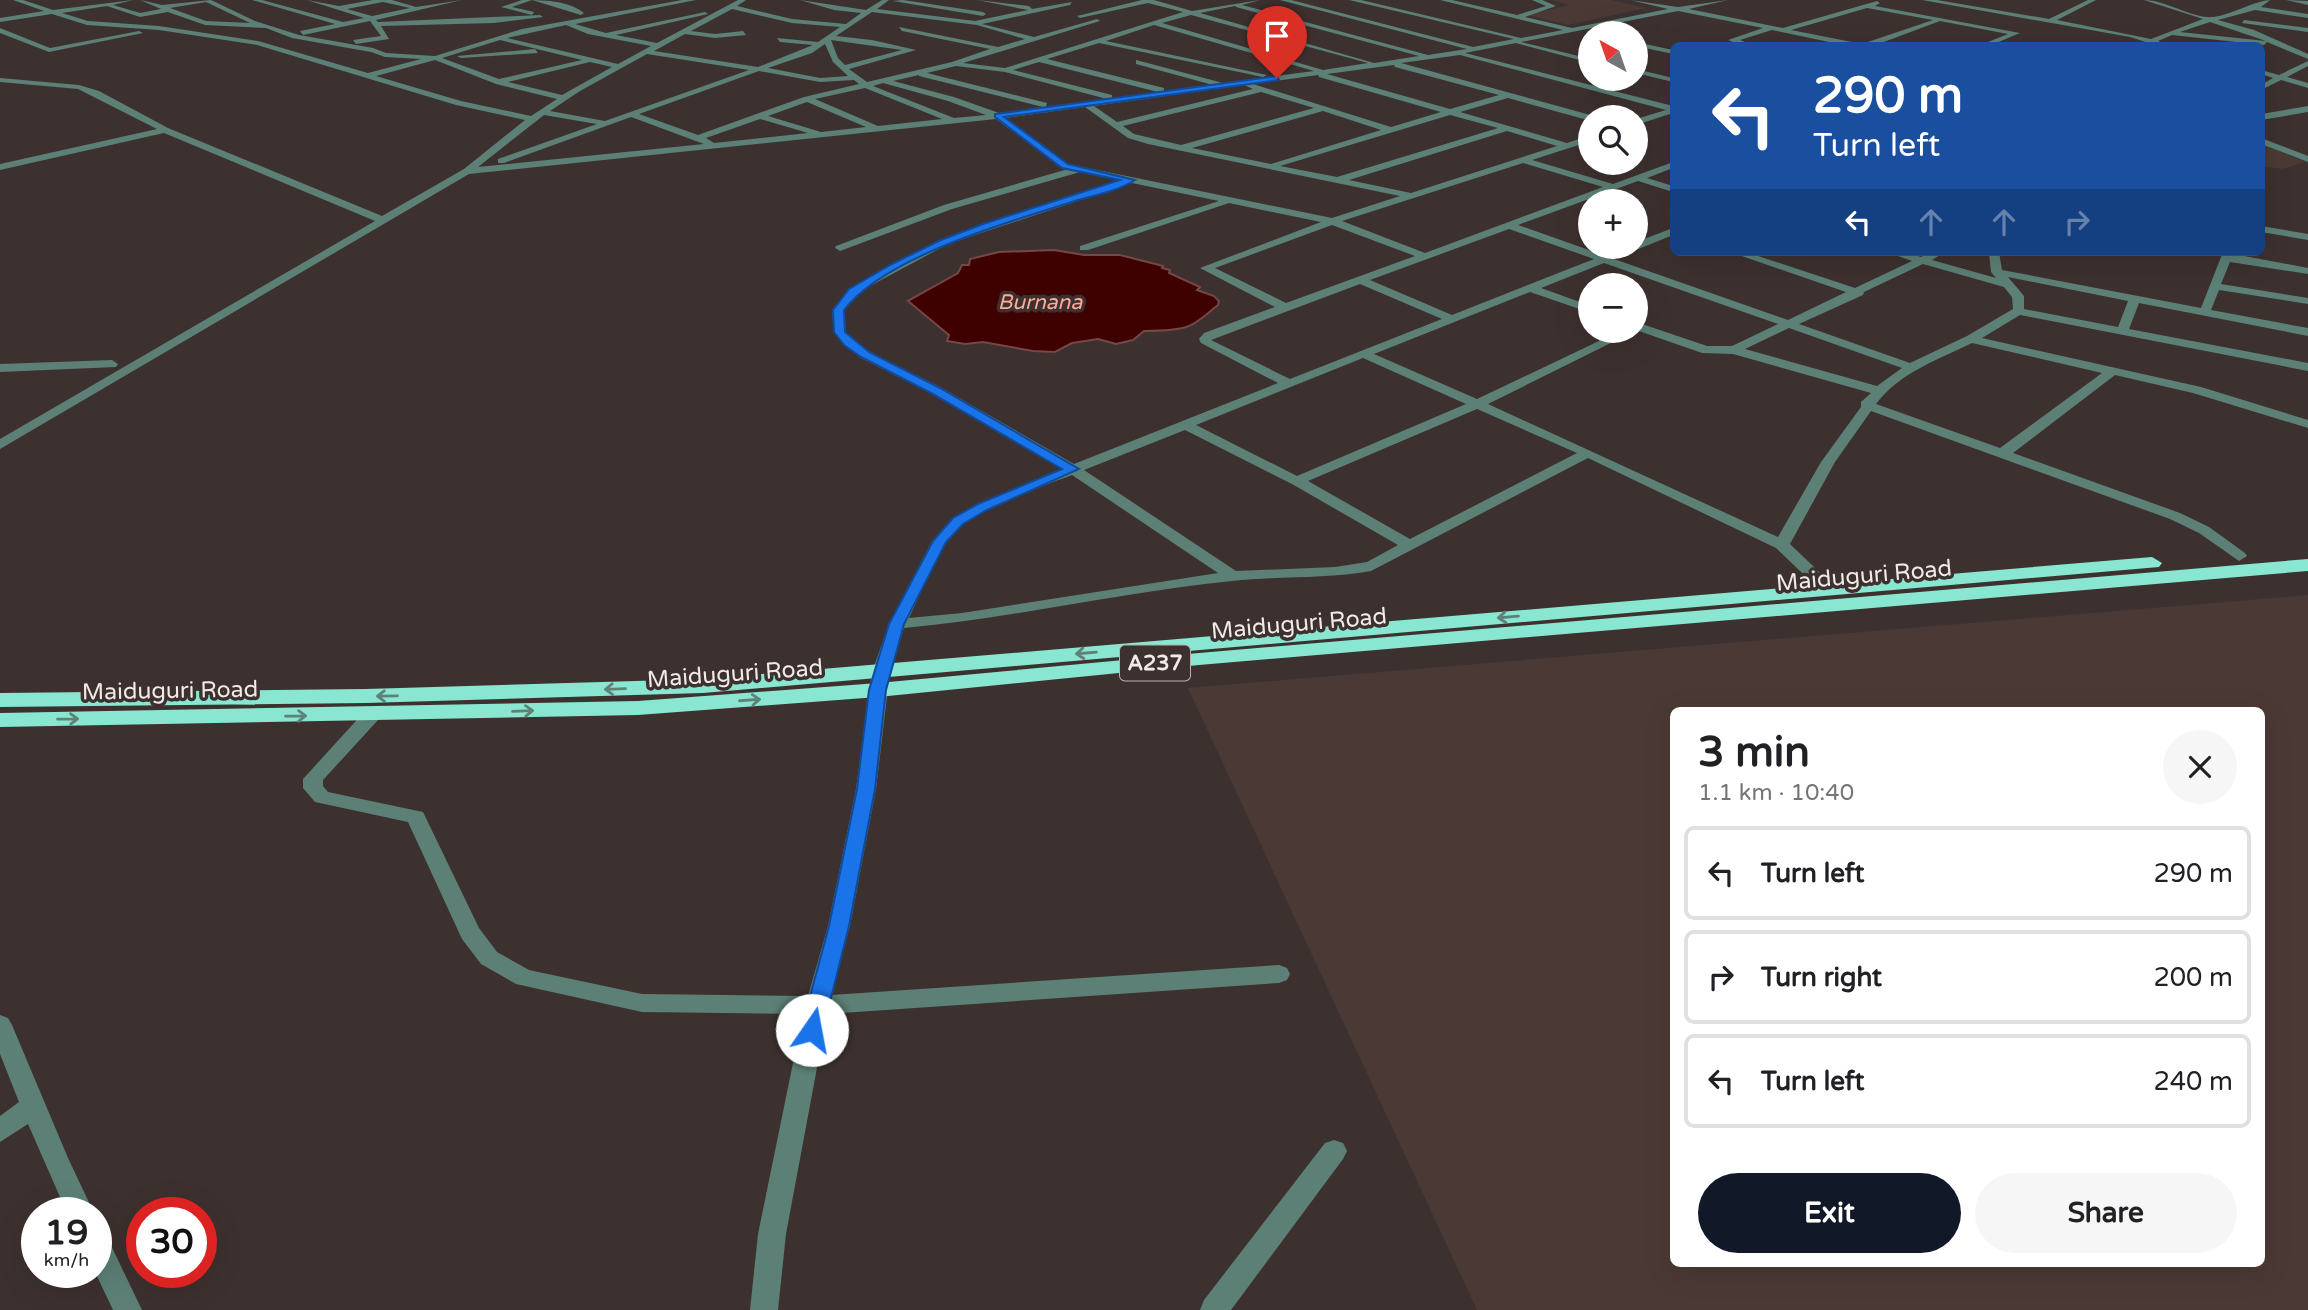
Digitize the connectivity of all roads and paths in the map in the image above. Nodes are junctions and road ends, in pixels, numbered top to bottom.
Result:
1 (69, 0) edge
2 (130, 0) edge
3 (143, 0) edge
4 (207, 0) edge
5 (256, 0) edge
6 (310, 0) edge
7 (453, 0) edge
8 (529, 0) edge
9 (535, 0) edge
10 (570, 0) edge
11 (671, 0) edge
12 (688, 0) edge
13 (743, 0) edge
14 (803, 0) edge
15 (886, 0) edge
16 (967, 0) edge
17 (980, 0) edge
18 (1053, 0) edge
19 (1148, 0) edge
20 (1195, 0) edge
21 (1257, 0) edge
22 (1283, 0) edge
23 (1352, 0) edge
24 (1535, 0) edge
25 (1633, 0) edge
26 (1725, 0) edge
27 (1887, 0) edge
28 (1925, 0) edge
29 (2073, 0) edge
30 (2151, 0) edge
31 (2267, 0) edge
32 (2289, 0) edge
33 (2091, 1) edge
34 (1073, 2) edge
35 (1442, 2) edge
36 (1949, 2) edge
37 (14, 3) edge
38 (36, 3) edge
39 (2308, 3) edge
40 (103, 4) junction
41 (552, 4) junction
42 (631, 5) dead end
43 (1231, 5) junction
44 (730, 6) junction
45 (1221, 6) junction
46 (1423, 6) dead end
47 (1867, 6) junction
48 (1998, 6) dead end
49 (942, 7) junction
50 (338, 8) junction
51 (419, 8) junction
52 (1387, 8) junction
53 (2255, 8) junction
54 (164, 9) junction
55 (1044, 9) junction
56 (1676, 9) junction
57 (722, 11) junction
58 (869, 11) junction
59 (1399, 11) junction
60 (1988, 11) junction
61 (52, 12) junction
62 (1191, 12) junction
63 (584, 15) junction
64 (1016, 15) junction
65 (1080, 16) junction
66 (1518, 16) junction
67 (2308, 16) edge
68 (545, 17) junction
69 (1001, 17) junction
70 (1348, 17) junction
71 (930, 18) junction
72 (1, 19) edge
73 (1941, 19) junction
74 (2210, 19) junction
75 (1038, 20) dead end
76 (197, 21) junction
77 (374, 21) junction
78 (2049, 21) junction
79 (438, 22) junction
80 (562, 22) junction
81 (969, 23) junction
82 (1049, 23) dead end
83 (1154, 23) junction
84 (346, 24) junction
85 (655, 24) junction
86 (1115, 24) dead end
87 (115, 25) junction
88 (267, 26) junction
89 (578, 26) junction
90 (849, 26) junction
91 (1312, 26) junction
92 (159, 28) junction
93 (1773, 28) junction
94 (902, 29) junction
95 (1071, 29) junction
96 (0, 30) edge
97 (1574, 30) junction
98 (1783, 30) junction
99 (2308, 30) edge
100 (1578, 31) edge
101 (685, 32) junction
102 (2251, 32) junction
103 (79, 33) dead end
104 (743, 33) dead end
105 (1014, 33) junction
106 (1138, 33) junction
107 (2015, 33) junction
108 (2173, 33) junction
109 (1269, 34) junction
110 (294, 35) junction
111 (606, 35) junction
112 (10, 36) junction
113 (2131, 36) junction
114 (386, 37) junction
115 (0, 38) edge
116 (54, 38) dead end
117 (496, 38) junction
118 (1281, 38) junction
119 (2308, 38) edge
120 (1034, 39) junction
121 (780, 40) dead end
122 (1524, 40) junction
123 (2119, 40) dead end
124 (827, 41) junction
125 (872, 41) junction
126 (2152, 41) junction
127 (1098, 42) junction
128 (1513, 42) junction
129 (1739, 42) edge
130 (1843, 42) edge
131 (1875, 42) edge
132 (1990, 42) edge
133 (2155, 42) edge
134 (2264, 42) edge
135 (2265, 42) edge
136 (30, 43) junction
137 (258, 43) junction
138 (1227, 43) junction
139 (342, 44) junction
140 (2284, 44) junction
141 (394, 45) dead end
142 (978, 45) junction
143 (659, 46) junction
144 (1239, 47) junction
145 (1648, 47) edge
146 (998, 49) junction
147 (1209, 49) dead end
148 (1477, 49) junction
149 (548, 50) junction
150 (1670, 51) edge
151 (560, 52) junction
152 (646, 52) junction
153 (955, 52) dead end
154 (832, 53) junction
155 (1456, 53) junction
156 (386, 55) junction
157 (1432, 57) junction
158 (2307, 57) edge
159 (1041, 58) junction
160 (1578, 58) edge
161 (436, 59) junction
162 (590, 60) junction
163 (507, 62) dead end
164 (921, 62) dead end
165 (1139, 62) dead end
166 (1390, 63) junction
167 (954, 64) junction
168 (1378, 64) junction
169 (617, 66) junction
170 (481, 68) dead end
171 (844, 68) junction
172 (760, 69) junction
173 (390, 70) junction
174 (467, 70) junction
175 (1004, 70) junction
176 (1325, 72) junction
177 (918, 73) junction
178 (1314, 73) junction
179 (2265, 73) edge
180 (1648, 74) edge
181 (370, 75) junction
182 (857, 78) junction
183 (1277, 78) junction
184 (2280, 78) junction
185 (1670, 79) edge
186 (0, 80) edge
187 (884, 81) junction
188 (499, 82) junction
189 (1240, 83) junction
190 (868, 85) junction
191 (1223, 85) junction
192 (2265, 86) edge
193 (2308, 86) edge
194 (1262, 89) junction
195 (1169, 93) junction
196 (1508, 95) junction
197 (564, 98) junction
198 (807, 99) junction
199 (1119, 99) junction
200 (1086, 104) junction
201 (1052, 108) junction
202 (1325, 108) junction
203 (1670, 109) edge
204 (2308, 109) edge
205 (1670, 111) edge
206 (1452, 113) junction
207 (2289, 113) junction
208 (630, 114) junction
209 (1578, 114) edge
210 (537, 116) junction
211 (760, 116) junction
212 (998, 116) junction
213 (2265, 116) edge
214 (1648, 118) edge
215 (2308, 118) edge
216 (953, 120) junction
217 (606, 123) junction
218 (1116, 125) junction
219 (878, 129) junction
220 (1505, 129) junction
221 (165, 130) junction
222 (1391, 130) junction
223 (822, 135) junction
224 (699, 138) junction
225 (1578, 143) edge
226 (2265, 143) edge
227 (716, 146) junction
228 (1568, 146) junction
229 (1178, 149) junction
230 (2308, 159) edge
231 (1523, 160) junction
232 (1271, 165) junction
233 (1670, 166) edge
234 (0, 167) edge
235 (480, 169) junction
236 (467, 170) junction
237 (1080, 170) junction
238 (1637, 178) junction
239 (1130, 180) junction
240 (1338, 180) junction
241 (1613, 187) junction
242 (1670, 188) edge
243 (1413, 196) junction
244 (1228, 201) junction
245 (385, 221) junction
246 (1332, 221) junction
247 (1507, 225) junction
248 (2265, 230) edge
249 (1670, 232) edge
250 (2308, 237) edge
251 (1648, 241) edge
252 (840, 248) dead end
253 (1084, 248) dead end
254 (1578, 250) edge
255 (1424, 256) junction
256 (1747, 256) edge
257 (1906, 256) edge
258 (1933, 256) edge
259 (1995, 256) edge
260 (2227, 256) edge
261 (2232, 256) edge
262 (1603, 259) joint
263 (1924, 261) junction
264 (2308, 271) edge
265 (1997, 272) junction
266 (1358, 279) junction
267 (2006, 284) junction
268 (2214, 286) junction
269 (1530, 288) junction
270 (1859, 293) junction
271 (2136, 299) junction
272 (2308, 301) edge
273 (1578, 305) edge
274 (1284, 307) junction
275 (2018, 310) junction
276 (2204, 314) junction
277 (1451, 319) junction
278 (1793, 324) junction
279 (1648, 332) edge
280 (2122, 332) junction
281 (2308, 332) edge
282 (1971, 339) junction
283 (1604, 343) edge
284 (1734, 351) junction
285 (1366, 355) junction
286 (112, 364) dead end
287 (1911, 367) junction
288 (2308, 367) edge
289 (0, 368) edge
290 (16, 368) junction
291 (2114, 370) junction
292 (0, 380) edge
293 (1288, 383) junction
294 (1878, 391) junction
295 (1478, 404) junction
296 (1866, 405) junction
297 (1184, 424) junction
298 (2308, 424) edge
299 (0, 445) edge
300 (1588, 453) junction
301 (2003, 454) junction
302 (1073, 469) junction
303 (1297, 481) junction
304 (1409, 545) junction
305 (1782, 545) junction
306 (2308, 550) edge
307 (2239, 556) junction
308 (2308, 565) edge
309 (1233, 576) junction
310 (1829, 590) junction
311 (1668, 612) junction
312 (897, 624) junction
313 (879, 681) junction
314 (0, 700) edge
315 (372, 715) junction
316 (0, 720) edge
317 (1279, 974) dead end
318 (817, 1005) junction
319 (0, 1025) edge
320 (33, 1106) junction
321 (0, 1131) edge
322 (1334, 1151) dead end
323 (73, 1197) edge
324 (112, 1277) edge
325 (128, 1310) edge
326 (764, 1310) edge
327 (1213, 1310) edge

1 - 38 street
2 - 40 street
3 - 54 street
4 - 54 street
4 - 88 street
5 - 84 street
6 - 50 street
7 - 51 street
8 - 68 street
9 - 41 street
10 - 41 street
11 - 42 street
12 - 63 street
13 - 44 street
14 - 58 street
15 - 49 street
15 - 58 street
16 - 49 street
17 - 55 street
18 - 34 street
19 - 62 street
19 - 65 street
20 - 45 street
21 - 43 street
22 - 70 street
23 - 52 street
24 - 66 street
25 - 56 street
26 - 56 street
27 - 47 street
28 - 36 street
29 - 33 street
30 - 74 street
31 - 53 street
32 - 39 street
33 - 78 street
34 - 55 street
35 - 66 street
36 - 60 street
37 - 38 street
38 - 61 street
40 - 54 street
40 - 61 street
41 - 63 street
43 - 45 street
43 - 91 street
44 - 57 street
44 - 90 street
45 - 62 street
46 - 59 street
47 - 73 street
47 - 98 street
48 - 60 street
49 - 69 street
50 - 51 street
50 - 77 street
51 - 77 street
51 - 79 street
52 - 59 street
52 - 70 street
53 - 67 street
53 - 74 street
54 - 76 street
55 - 64 street
55 - 65 street
56 - 93 street
56 - 97 street
57 - 85 street
57 - 101 street
58 - 71 street
58 - 90 street
59 - 122 street
60 - 78 street
61 - 72 street
61 - 87 street
62 - 83 street
62 - 109 street
63 - 68 street
63 - 80 street
64 - 69 street
64 - 75 street
65 - 95 street
66 - 97 street
68 - 79 street
68 - 80 street
69 - 81 street
70 - 91 street
70 - 148 street
71 - 81 street
71 - 94 street
72 - 96 street
73 - 107 street
73 - 131 street
74 - 99 street
74 - 102 street
74 - 108 street
76 - 88 street
76 - 92 street
77 - 79 street
77 - 84 street
77 - 114 street
78 - 107 street
78 - 113 street
80 - 89 street
80 - 117 street
81 - 105 street
82 - 95 street
83 - 106 street
83 - 138 street
84 - 110 street
85 - 89 street
85 - 111 street
86 - 106 street
87 - 92 street
87 - 103 street
88 - 110 street
89 - 111 street
90 - 124 street
91 - 109 street
91 - 157 street
92 - 136 street
92 - 137 street
93 - 98 street
93 - 129 street
94 - 125 street
94 - 142 street
95 - 120 street
96 - 112 street
97 - 100 street
97 - 122 street
98 - 130 street
101 - 104 street
101 - 143 street
102 - 119 street
102 - 140 street
105 - 120 street
105 - 142 street
106 - 127 street
107 - 132 street
108 - 126 street
108 - 134 street
109 - 118 street
110 - 137 street
110 - 139 street
111 - 143 street
112 - 115 street
112 - 136 street
113 - 123 street
113 - 126 street
114 - 139 street
114 - 141 street
116 - 136 street
117 - 149 street
117 - 161 street
118 - 144 street
118 - 168 street
120 - 146 street
121 - 124 street
122 - 128 street
124 - 125 street
124 - 154 street
124 - 172 street
125 - 154 street
125 - 171 street
126 - 133 street
127 - 159 street
127 - 183 street
128 - 148 street
128 - 160 street
135 - 140 street
137 - 181 street
138 - 144 street
138 - 147 street
139 - 156 street
140 - 158 street
142 - 146 street
142 - 153 street
143 - 152 street
144 - 176 street
145 - 150 street
146 - 159 street
146 - 167 street
148 - 155 street
149 - 151 street
149 - 161 street
151 - 162 street
151 - 163 street
152 - 169 street
152 - 172 street
154 - 171 street
155 - 157 street
155 - 203 street
156 - 161 street
156 - 173 street
157 - 166 street
158 - 184 street
159 - 175 street
159 - 195 street
161 - 173 street
161 - 174 street
162 - 169 street
162 - 188 street
164 - 182 street
165 - 191 street
166 - 168 street
166 - 196 street
167 - 175 street
167 - 177 street
168 - 176 street
169 - 197 street
170 - 174 street
171 - 182 street
172 - 182 street
172 - 208 street
173 - 181 street
174 - 188 street
175 - 199 street
176 - 178 street
177 - 187 street
177 - 201 street
178 - 183 street
178 - 206 street
179 - 184 street
180 - 185 street
181 - 210 street
182 - 190 street
183 - 189 street
184 - 192 street
184 - 193 street
186 - 221 street
187 - 190 street
187 - 212 street
188 - 197 street
189 - 191 street
189 - 194 street
190 - 198 street
190 - 216 street
191 - 195 street
194 - 202 street
194 - 218 street
195 - 199 street
196 - 206 street
196 - 209 street
197 - 210 street
198 - 211 street
198 - 219 street
199 - 200 street
200 - 201 street
200 - 218 street
201 - 212 street
202 - 222 street
202 - 229 street
204 - 207 street
205 - 214 street
206 - 220 street
206 - 222 street
207 - 213 street
207 - 215 street
208 - 217 street
208 - 224 street
210 - 217 street
210 - 236 street
211 - 223 street
211 - 224 street
212 - 216 street
212 - 237 street
216 - 219 street
217 - 235 street
218 - 229 street
219 - 223 street
220 - 228 street
220 - 240 street
221 - 234 street
221 - 245 street
222 - 232 street
223 - 227 street
224 - 227 street
225 - 228 street
226 - 230 street
227 - 235 street
228 - 231 street
229 - 232 street
231 - 241 street
231 - 243 street
232 - 240 street
233 - 238 street
235 - 236 street
236 - 245 street
237 - 239 street
237 - 252 street
238 - 241 street
238 - 242 street
239 - 244 street
239 - 302 street
240 - 243 street
241 - 247 street
243 - 246 street
244 - 246 street
244 - 253 street
245 - 299 street
246 - 255 street
246 - 274 street
247 - 254 street
247 - 255 street
248 - 250 street
249 - 251 street
255 - 266 street
256 - 270 street
257 - 263 street
258 - 263 street
259 - 265 street
260 - 268 street
261 - 264 street
262 - 269 street
262 - 278 street
263 - 267 street
263 - 270 street
265 - 267 street
265 - 271 street
266 - 274 street
266 - 277 street
267 - 275 street
268 - 272 street
268 - 276 street
269 - 273 street
269 - 277 street
270 - 278 street
271 - 276 street
271 - 280 street
274 - 293 street
275 - 280 street
275 - 282 street
276 - 281 street
277 - 285 street
278 - 284 street
278 - 287 street
279 - 284 street
280 - 288 street
282 - 287 street
282 - 291 street
283 - 295 street
284 - 294 street
285 - 293 street
285 - 295 street
286 - 290 street
287 - 294 street
289 - 290 street
290 - 292 street
291 - 298 street
291 - 301 street
293 - 297 street
294 - 296 street
295 - 300 street
295 - 303 street
296 - 301 street
296 - 305 street
297 - 302 street
297 - 303 street
300 - 304 street
300 - 305 street
301 - 307 street
302 - 309 street
302 - 312 street
303 - 304 street
304 - 309 street
305 - 310 street
306 - 307 highway, Maiduguri Road / A237
307 - 310 highway, Maiduguri Road / A237
308 - 311 highway, Maiduguri Road / A237
309 - 312 street
310 - 311 highway, Maiduguri Road / A237
311 - 313 highway, Maiduguri Road / A237
312 - 313 street
313 -> 314 highway, Maiduguri Road / A237
315 -> 313 highway, Maiduguri Road / A237
313 - 318 street
316 -> 315 highway, Maiduguri Road / A237
315 - 318 street
317 - 318 street
318 - 326 street
319 - 320 street
320 - 321 street
320 - 323 street
322 - 327 street
324 - 325 street

